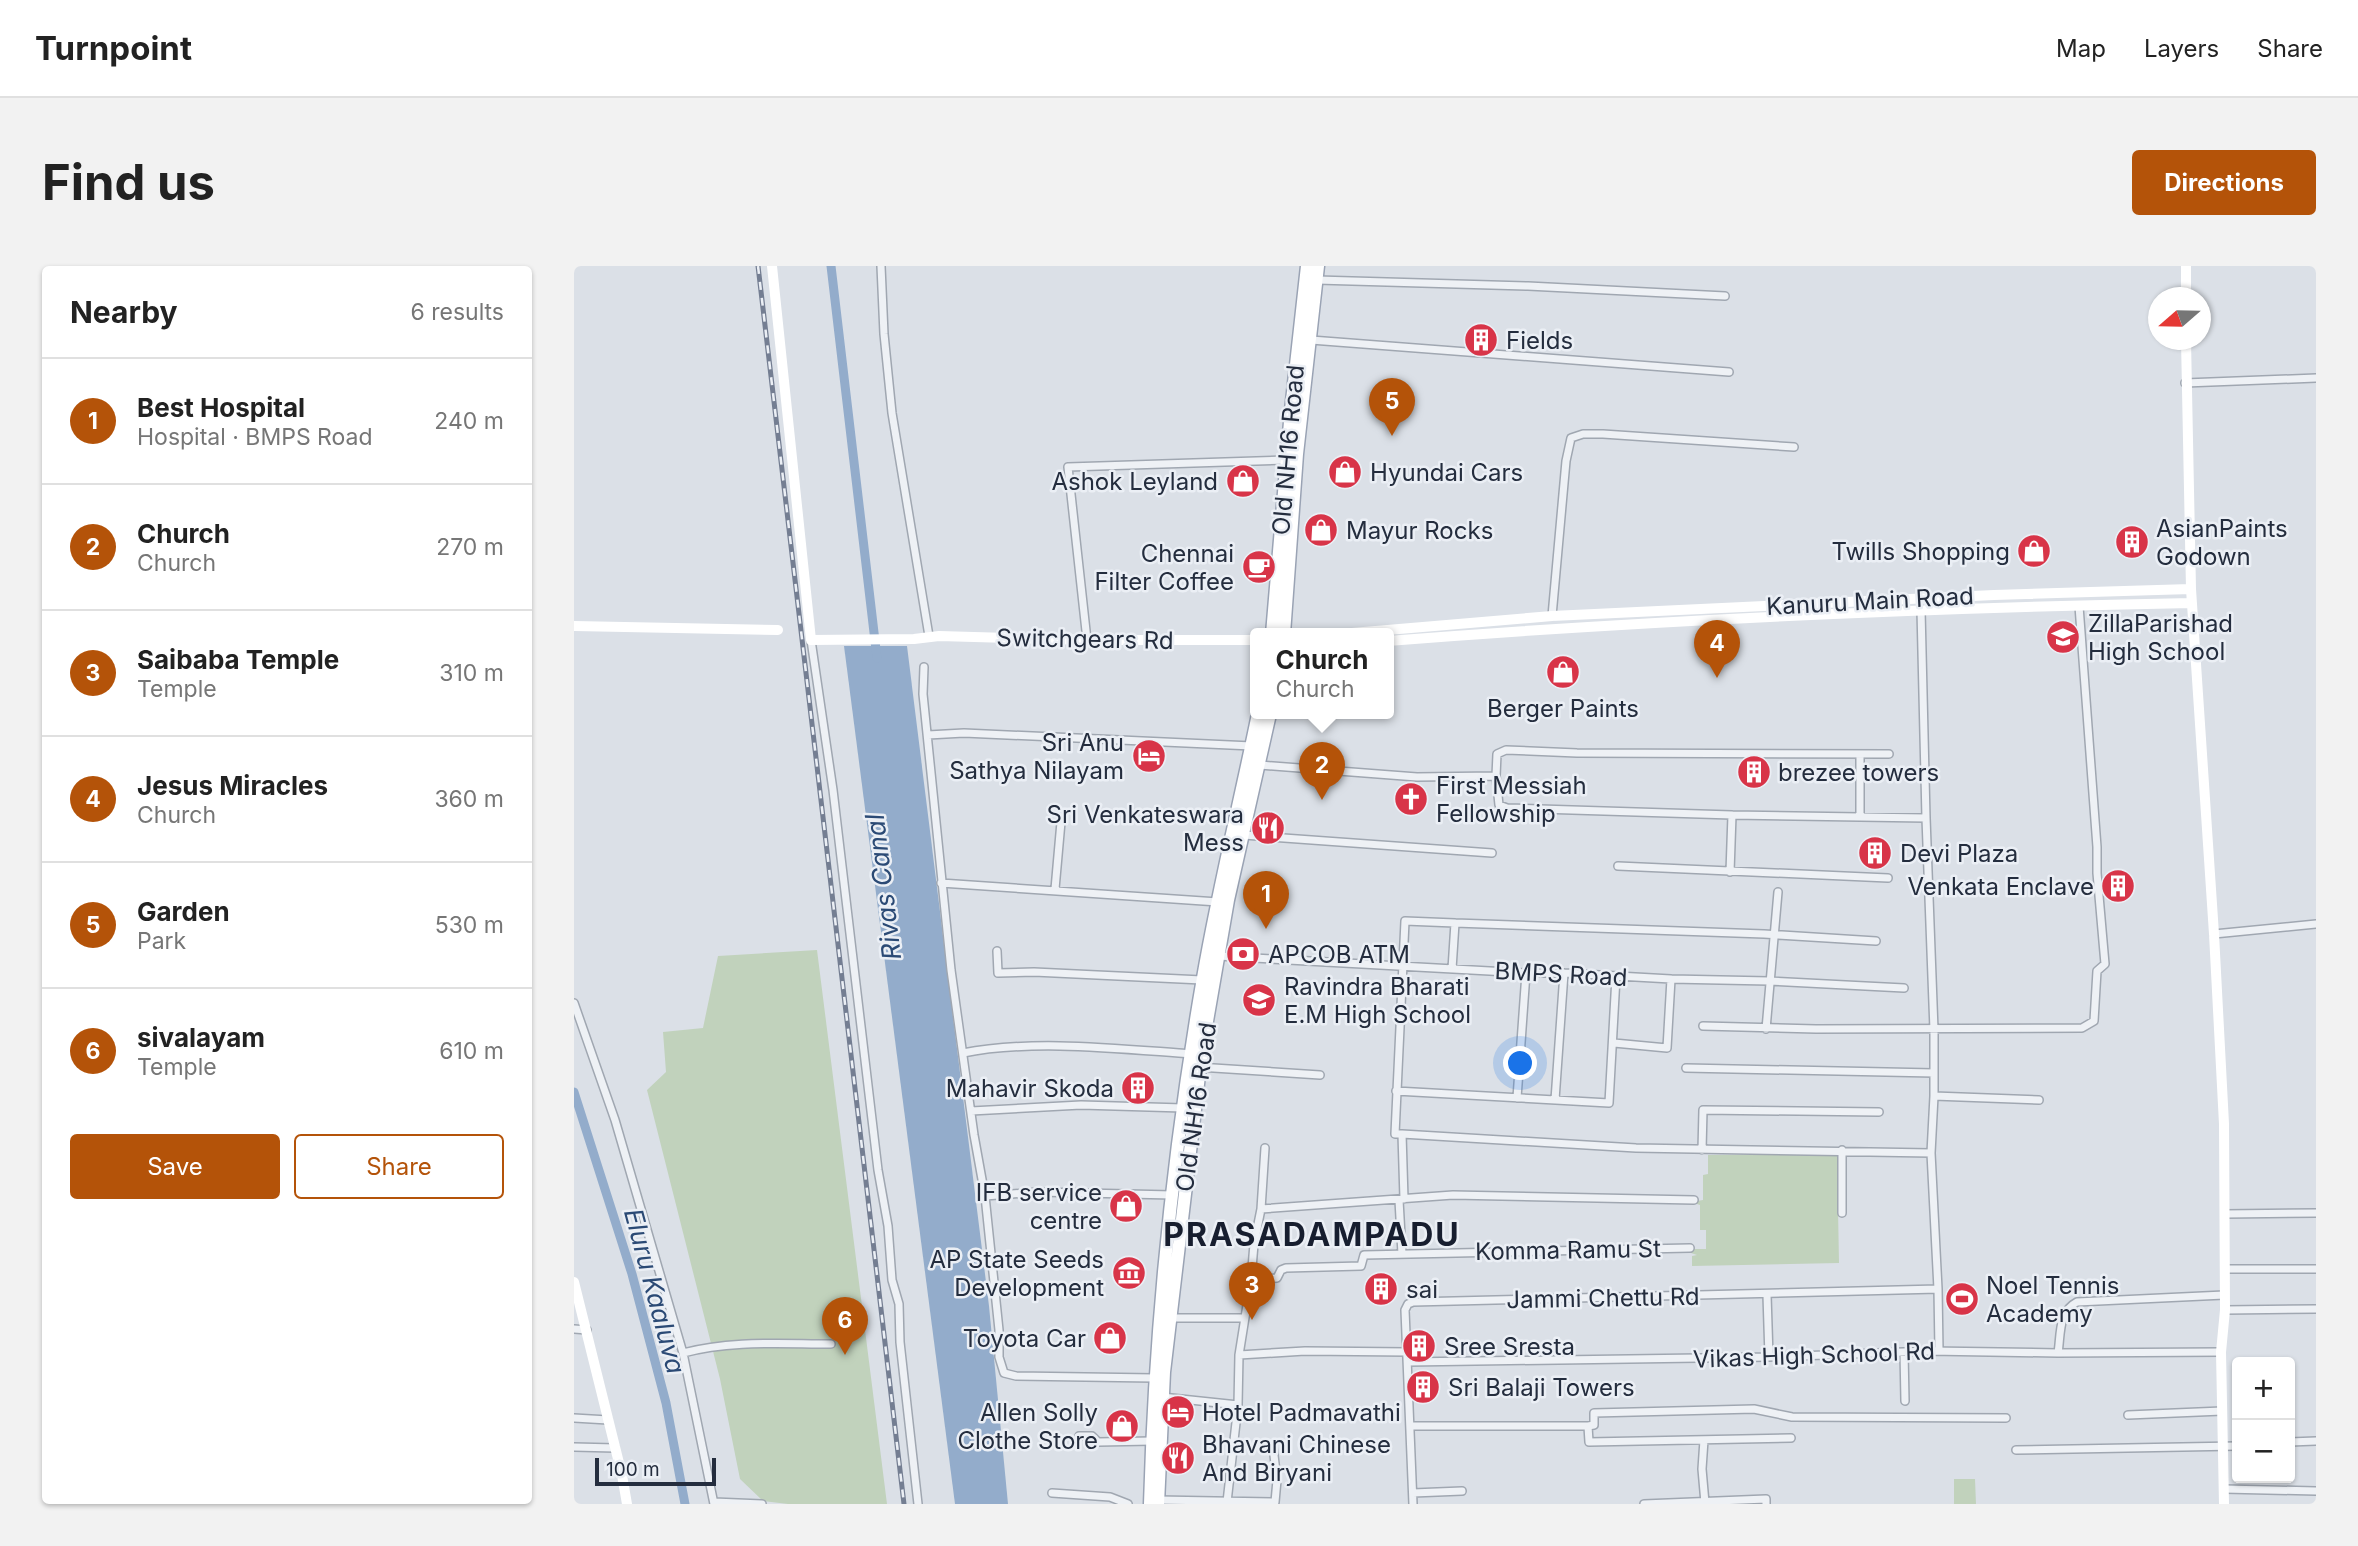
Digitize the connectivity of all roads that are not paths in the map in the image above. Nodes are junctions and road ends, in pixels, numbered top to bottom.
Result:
1 (772, 266) edge
2 (881, 266) edge
3 (1307, 266) edge
4 (1318, 266) edge
5 (2186, 266) edge
6 (1317, 280) junction
7 (2186, 287) edge
8 (1726, 296) dead end
9 (1311, 340) junction
10 (2186, 350) edge
11 (1729, 372) dead end
12 (2316, 378) edge
13 (2185, 383) junction
14 (1794, 447) dead end
15 (1287, 460) junction
16 (2191, 589) junction
17 (2012, 594) junction
18 (2192, 603) junction
19 (2079, 606) junction
20 (2012, 607) junction
21 (1921, 610) junction
22 (1787, 611) junction
23 (1552, 616) junction
24 (574, 626) edge
25 (1273, 628) edge
26 (1284, 628) edge
27 (1394, 629) edge
28 (778, 630) dead end
29 (929, 636) junction
30 (811, 640) junction
31 (1087, 640) junction
32 (1250, 640) edge
33 (1394, 640) edge
34 (924, 667) dead end
35 (1257, 719) edge
36 (1269, 719) edge
37 (928, 735) junction
38 (1252, 746) junction
39 (1860, 754) junction
40 (1889, 754) dead end
41 (1260, 765) junction
42 (1496, 776) junction
43 (1732, 815) junction
44 (1860, 815) junction
45 (1926, 818) junction
46 (1061, 822) dead end
47 (1243, 835) junction
48 (1492, 853) dead end
49 (1618, 866) dead end
50 (1730, 872) junction
51 (1888, 878) dead end
52 (941, 883) junction
53 (1055, 889) junction
54 (1778, 892) dead end
55 (1218, 902) junction
56 (1455, 923) junction
57 (2316, 924) edge
58 (2214, 934) junction
59 (1774, 935) junction
60 (1876, 941) dead end
61 (997, 951) dead end
62 (1218, 956) junction
63 (1404, 966) junction
64 (1452, 969) junction
65 (1526, 973) junction
66 (1564, 973) junction
67 (1616, 976) junction
68 (1671, 979) junction
69 (1202, 980) junction
70 (1769, 981) junction
71 (1904, 988) dead end
72 (574, 1003) edge
73 (1703, 1026) dead end
74 (1766, 1029) junction
75 (1934, 1030) junction
76 (1614, 1043) junction
77 (962, 1053) junction
78 (1195, 1062) junction
79 (1686, 1068) dead end
80 (1934, 1073) junction
81 (1320, 1075) dead end
82 (1396, 1091) junction
83 (1934, 1096) junction
84 (1517, 1098) junction
85 (1555, 1100) junction
86 (2039, 1100) dead end
87 (1183, 1108) junction
88 (971, 1111) junction
89 (1879, 1112) dead end
90 (1402, 1134) junction
91 (1265, 1148) dead end
92 (1702, 1150) junction
93 (1842, 1150) junction
94 (1931, 1153) junction
95 (1173, 1195) junction
96 (985, 1196) junction
97 (1401, 1199) junction
98 (1694, 1200) dead end
99 (1261, 1209) junction
100 (1842, 1213) dead end
101 (2316, 1213) edge
102 (2225, 1214) junction
103 (1690, 1248) dead end
104 (1402, 1254) junction
105 (2225, 1269) junction
106 (2316, 1269) edge
107 (1251, 1280) junction
108 (574, 1282) edge
109 (1938, 1289) junction
110 (575, 1294) edge
111 (1768, 1295) junction
112 (2224, 1295) junction
113 (2316, 1309) edge
114 (2225, 1310) junction
115 (1170, 1318) junction
116 (1244, 1318) junction
117 (574, 1329) edge
118 (587, 1330) junction
119 (831, 1344) dead end
120 (1939, 1351) junction
121 (1408, 1352) junction
122 (1904, 1352) junction
123 (2221, 1352) junction
124 (683, 1353) junction
125 (2059, 1353) junction
126 (1239, 1355) junction
127 (1769, 1357) junction
128 (1408, 1362) junction
129 (1154, 1378) junction
130 (1163, 1397) junction
131 (1905, 1401) dead end
132 (1238, 1405) junction
133 (2222, 1411) junction
134 (2128, 1415) dead end
135 (2006, 1418) dead end
136 (574, 1419) edge
137 (608, 1420) junction
138 (1411, 1426) junction
139 (1588, 1426) junction
140 (1079, 1436) dead end
141 (1791, 1438) dead end
142 (1704, 1440) junction
143 (1152, 1441) junction
144 (2316, 1441) edge
145 (2295, 1443) edge
146 (2232, 1446) edge
147 (574, 1447) edge
148 (1273, 1447) dead end
149 (2224, 1447) junction
150 (615, 1448) junction
151 (2016, 1450) dead end
152 (2224, 1489) junction
153 (1462, 1491) dead end
154 (2316, 1491) edge
155 (1052, 1493) dead end
156 (1413, 1493) junction
157 (1227, 1502) junction
158 (1705, 1502) edge
159 (714, 1503) edge
160 (1155, 1503) edge
161 (626, 1504) edge
162 (762, 1504) edge
163 (918, 1504) edge
164 (1128, 1504) edge
165 (1413, 1504) edge
166 (1644, 1504) edge
167 (1766, 1504) edge
168 (2224, 1504) edge

1 - 30 street
2 - 29 street
3 - 15 main road, Old NH16 Road
4 - 6 main road, Old NH16 Road
5 - 7 street
6 - 8 street
6 - 9 main road, Old NH16 Road
9 - 11 street
9 - 26 main road, Old NH16 Road
10 - 13 street
12 - 13 street
13 - 16 street
14 - 23 street
15 - 25 main road, Old NH16 Road
15 - 31 street
16 - 17 street, Kanuru Main Road
16 - 18 street
17 - 20 street
17 - 22 street, Kanuru Main Road
18 - 19 street, Kanuru Main Road
18 - 58 street
19 - 20 street, Kanuru Main Road
19 - 75 street
20 - 21 street, Kanuru Main Road
21 - 22 street, Kanuru Main Road
21 - 45 street
22 - 23 street, Kanuru Main Road
22 - 33 street, Kanuru Main Road
23 - 27 street, Kanuru Main Road
24 - 28 street
29 - 30 street, Switchgears Rd
29 - 31 street, Switchgears Rd
30 - 163 street
31 - 32 street, Switchgears Rd
34 - 37 street
35 - 38 main road, Old NH16 Road
36 - 41 main road, Old NH16 Road
37 - 38 street
37 - 52 street
38 - 55 main road, Old NH16 Road
39 - 40 street
39 - 42 street
39 - 44 street
41 - 42 street
41 - 47 main road, Old NH16 Road
42 - 43 street
43 - 44 street
43 - 50 street
44 - 45 street
45 - 75 street
46 - 53 street
47 - 48 street
47 - 62 main road, Old NH16 Road
49 - 50 street
50 - 51 street
52 - 53 street
52 - 77 street
53 - 55 street
54 - 59 street
55 - 69 main road, Old NH16 Road
56 - 59 street
56 - 63 street
56 - 64 street
57 - 58 street
58 - 102 street
59 - 60 street
59 - 70 street
61 - 69 street
62 - 63 street, BMPS Road
62 - 78 main road, Old NH16 Road
63 - 64 street, BMPS Road
63 - 82 street
64 - 65 street, BMPS Road
65 - 66 street, BMPS Road
65 - 84 street
66 - 67 street, BMPS Road
66 - 85 street
67 - 68 street, BMPS Road
67 - 76 street
68 - 70 street, BMPS Road
68 - 76 street
69 - 78 main road, Old NH16 Road
70 - 71 street, BMPS Road
70 - 74 street
72 - 124 street
73 - 74 street
74 - 75 street
75 - 80 street
76 - 85 street
77 - 78 street
77 - 88 street
78 - 81 street
78 - 87 main road, Old NH16 Road
78 - 115 main road, Old NH16 Road
79 - 80 street
80 - 83 street
82 - 84 street
82 - 90 street
83 - 86 street
83 - 94 street
84 - 85 street
87 - 88 street
87 - 95 main road, Old NH16 Road
88 - 96 street
89 - 92 street
90 - 92 street
90 - 97 street
91 - 99 street
92 - 93 street
93 - 94 street
93 - 100 street
94 - 109 street
95 - 96 street
95 - 129 main road, Old NH16 Road
96 - 129 street
97 - 98 street
97 - 99 street
97 - 104 street
99 - 107 street
101 - 102 street
102 - 105 street
103 - 104 street, Komma Ramu St
104 - 107 street, Komma Ramu St
105 - 106 street
105 - 112 street
107 - 116 street
108 - 110 street
109 - 111 street, Jammi Chettu Rd
109 - 120 street
110 - 118 street
111 - 121 street, Jammi Chettu Rd
111 - 127 street
112 - 114 street
112 - 125 street
113 - 114 street
114 - 123 street
115 - 116 street
115 - 130 main road, Old NH16 Road
116 - 126 street
117 - 118 street
118 - 137 street
119 - 124 street
120 - 122 street, Vikas High School Rd
120 - 125 street, Vikas High School Rd
121 - 126 street
121 - 128 street, Jammi Chettu Rd
122 - 127 street, Vikas High School Rd
122 - 131 street
123 - 125 street, Vikas High School Rd
123 - 133 street
124 - 159 street
126 - 132 street
127 - 128 street, Vikas High School Rd
128 - 138 street, Jammi Chettu Rd
129 - 143 main road, Old NH16 Road
130 - 132 street
130 - 160 main road, Old NH16 Road
132 - 157 street
133 - 134 street
133 - 149 street
135 - 139 street
136 - 137 street
137 - 150 street
138 - 139 street
138 - 156 street, Jammi Chettu Rd
139 - 142 street
140 - 143 street
141 - 142 street
142 - 158 street
143 - 160 main road, Old NH16 Road
144 - 145 street
146 - 149 street
147 - 150 street
148 - 157 street
149 - 151 street
149 - 152 street
150 - 161 street
152 - 154 street
152 - 168 street
153 - 156 street
155 - 164 street
156 - 165 street, Jammi Chettu Rd
157 - 160 street
158 - 166 street
158 - 167 street
159 - 162 street

